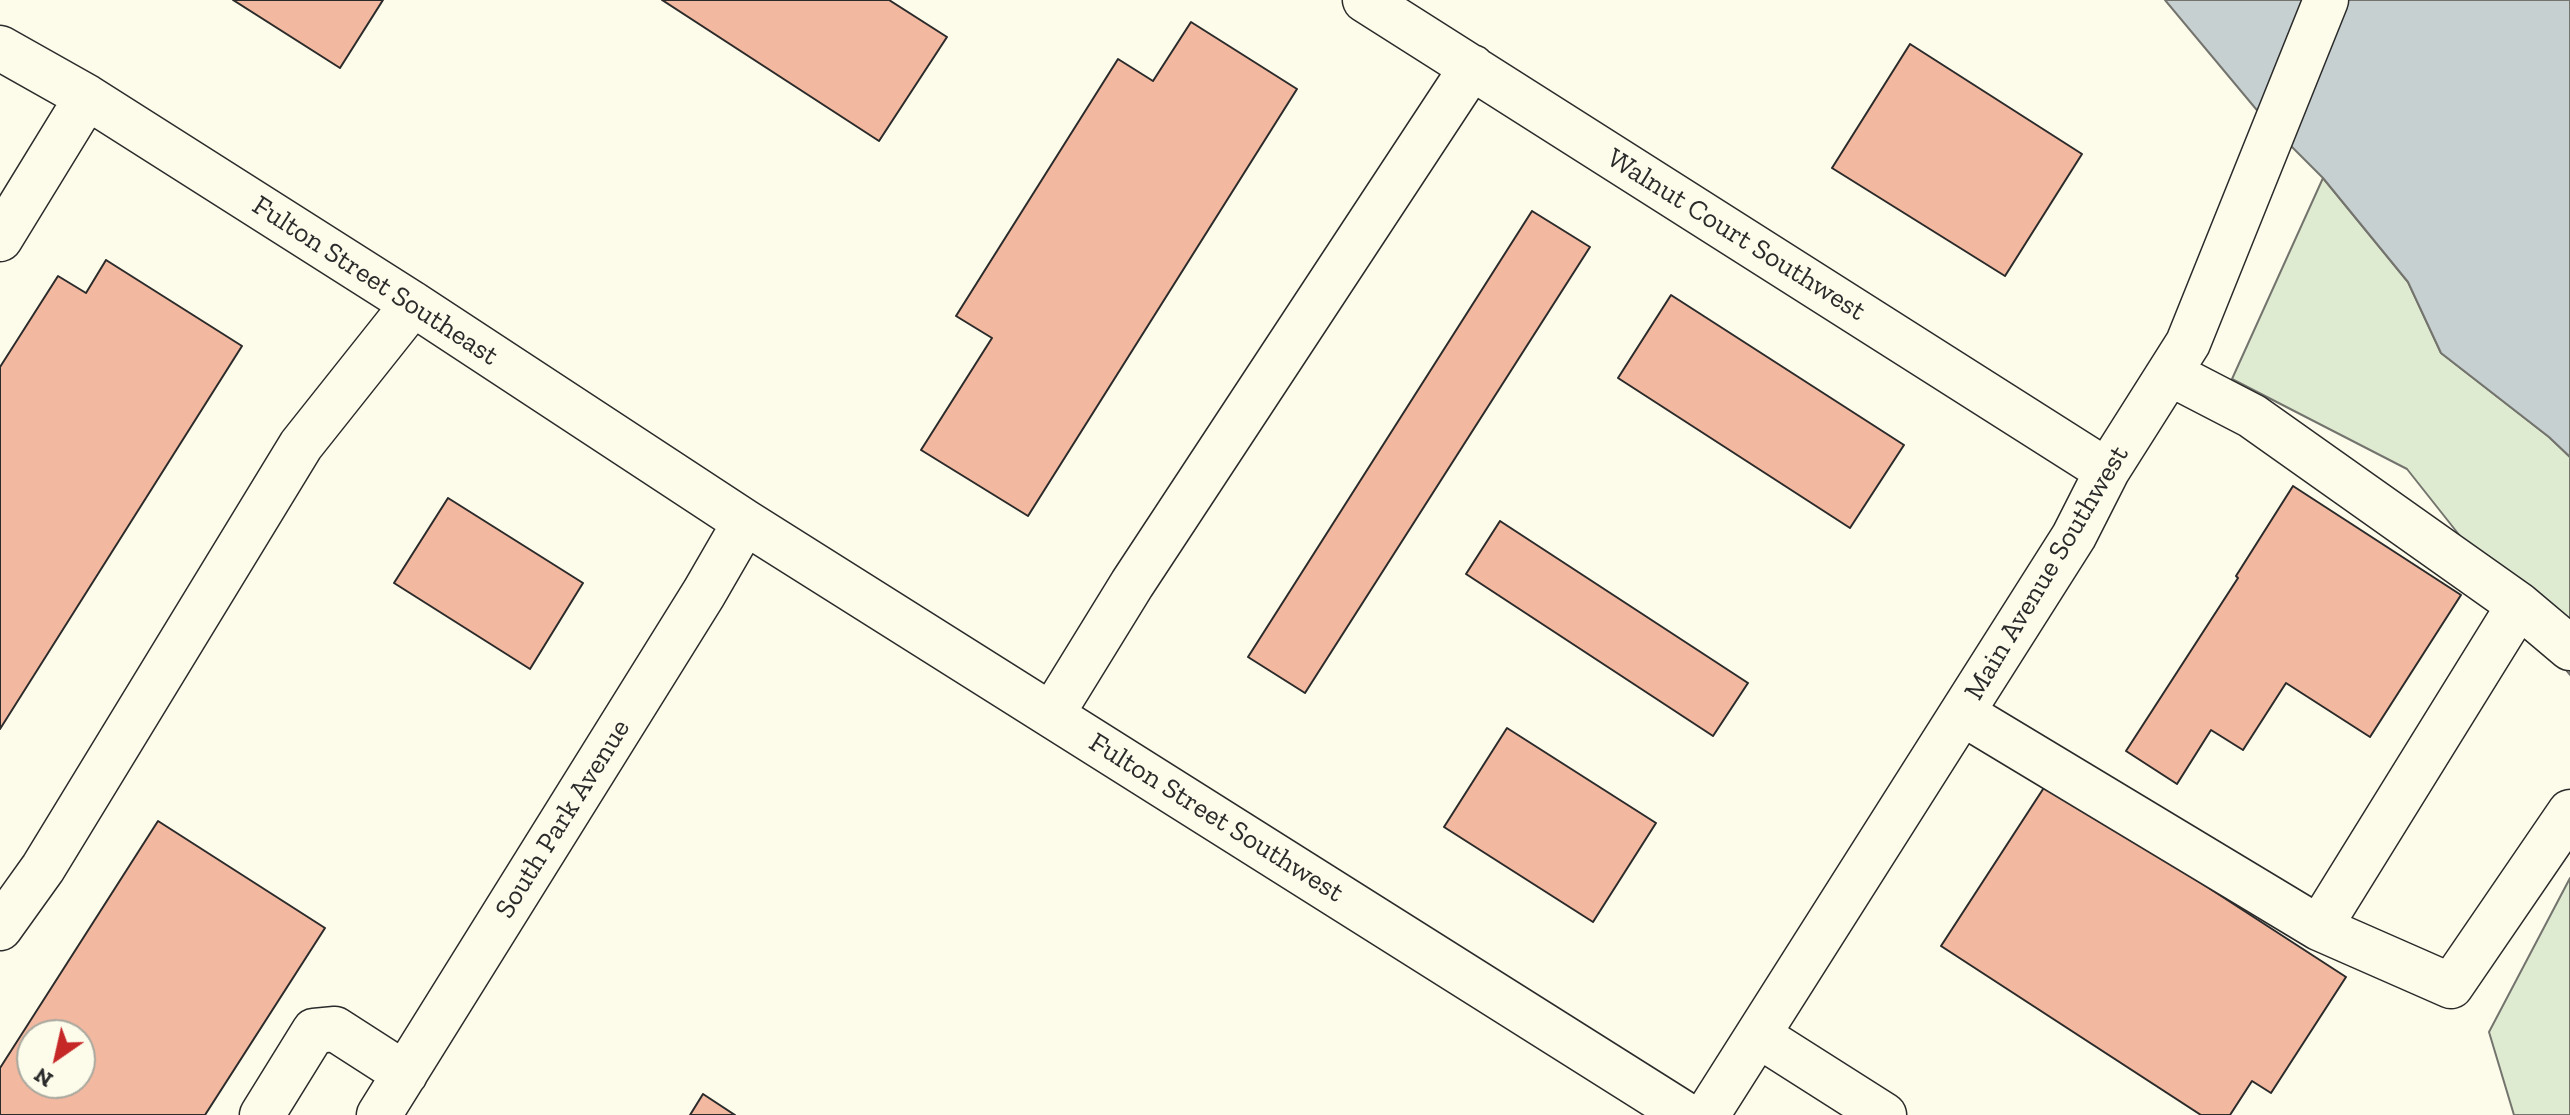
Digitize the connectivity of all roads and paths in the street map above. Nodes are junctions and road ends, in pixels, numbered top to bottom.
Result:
1 (1365, 0) edge
2 (2326, 0) edge
3 (0, 48) edge
4 (1472, 67) junction
5 (87, 97) junction
6 (0, 239) edge
7 (413, 304) junction
8 (2178, 358) junction
9 (2107, 471) junction
10 (745, 522) junction
11 (2519, 605) junction
12 (2570, 648) edge
13 (1962, 713) junction
14 (1052, 714) junction
15 (2570, 812) edge
16 (0, 928) edge
17 (2319, 928) junction
18 (1758, 1035) junction
19 (405, 1074) junction
20 (262, 1115) edge
21 (379, 1115) edge
22 (1686, 1115) edge
23 (1707, 1115) edge
24 (1884, 1115) edge

1 - 4 street, Walnut Court Southwest
2 - 8 street, Main Avenue Southwest
3 - 5 street, Fulton Street Southeast
4 - 9 street, Walnut Court Southwest
4 - 14 street
5 - 6 street
5 - 7 street, Fulton Street Southeast
7 - 10 street, Fulton Street Southeast
7 - 16 street
8 - 9 street, Main Avenue Southwest
8 - 11 street
9 - 13 street, Main Avenue Southwest
10 - 14 street, Fulton Street Southwest
10 - 19 street, South Park Avenue
11 - 12 street
11 - 17 street
13 - 17 street
13 - 18 street, Main Avenue Southwest
14 - 22 street, Fulton Street Southwest
15 - 17 street
18 - 23 street, Main Avenue Southwest
18 - 24 street
19 - 20 street
19 - 21 street, South Park Avenue

